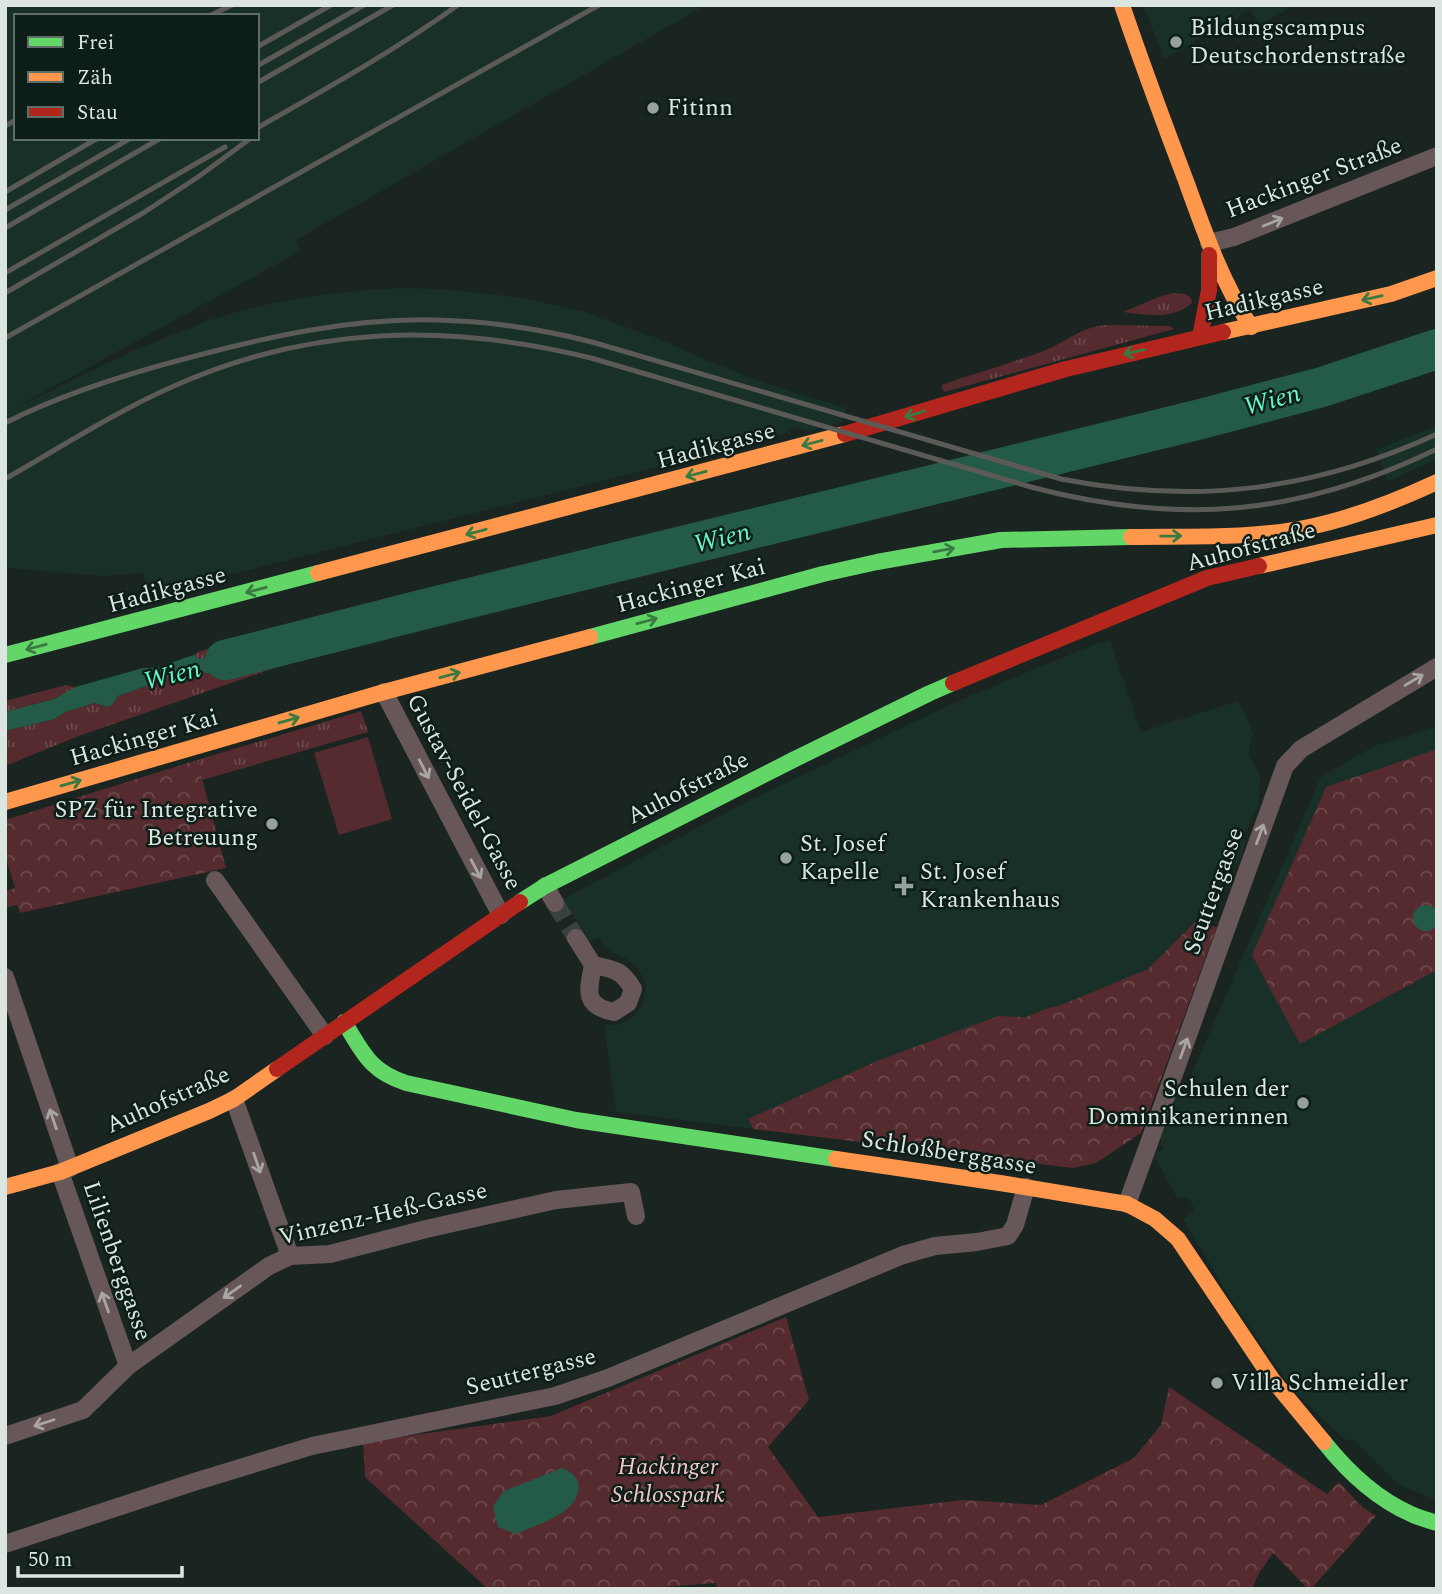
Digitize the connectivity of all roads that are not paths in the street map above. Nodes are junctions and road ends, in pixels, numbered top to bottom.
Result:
1 (1122, 5) edge
2 (1437, 156) edge
3 (1209, 243) junction
4 (1437, 278) edge
5 (1251, 327) junction
6 (1200, 337) junction
7 (1437, 482) edge
8 (1437, 525) edge
9 (5, 655) edge
10 (1437, 667) edge
11 (384, 692) junction
12 (5, 802) edge
13 (215, 880) dead end
14 (545, 886) junction
15 (555, 903) tunnel mouth
16 (501, 915) junction
17 (576, 938) tunnel mouth
18 (593, 965) dead end
19 (5, 977) edge
20 (344, 1022) junction
21 (324, 1036) junction
22 (234, 1098) junction
23 (65, 1170) junction
24 (5, 1187) edge
25 (1026, 1187) junction
26 (1127, 1204) junction
27 (636, 1216) dead end
28 (290, 1256) junction
29 (128, 1366) junction
30 (5, 1436) edge
31 (1437, 1523) edge
32 (5, 1544) edge

1 - 3 street
3 -> 2 street, Hackinger Straße
3 - 5 street
3 - 6 street
4 -> 5 street, Hadikgasse
5 - 6 street, Hadikgasse
6 -> 9 street, Hadikgasse
11 -> 7 street, Hackinger Kai
8 - 14 street, Auhofstraße
26 -> 10 street, Seuttergasse
12 -> 11 street, Hackinger Kai
11 -> 16 street, Gustav-Seidel-Gasse
13 - 21 street
14 - 15 street
14 - 16 street, Auhofstraße
16 - 20 street, Auhofstraße
17 - 18 street
23 -> 19 street, Lilienberggasse
20 - 21 street, Auhofstraße
20 - 25 street, Schloßberggasse
21 - 22 street, Auhofstraße
22 - 23 street, Auhofstraße
22 -> 28 street
23 - 24 street, Auhofstraße
29 -> 23 street, Lilienberggasse
25 - 26 street, Schloßberggasse
25 - 32 street, Seuttergasse
26 - 31 street, Schloßberggasse
27 - 28 street, Vinzenz-Heß-Gasse
28 -> 29 street, Vinzenz-Heß-Gasse
29 -> 30 street, Vinzenz-Heß-Gasse

